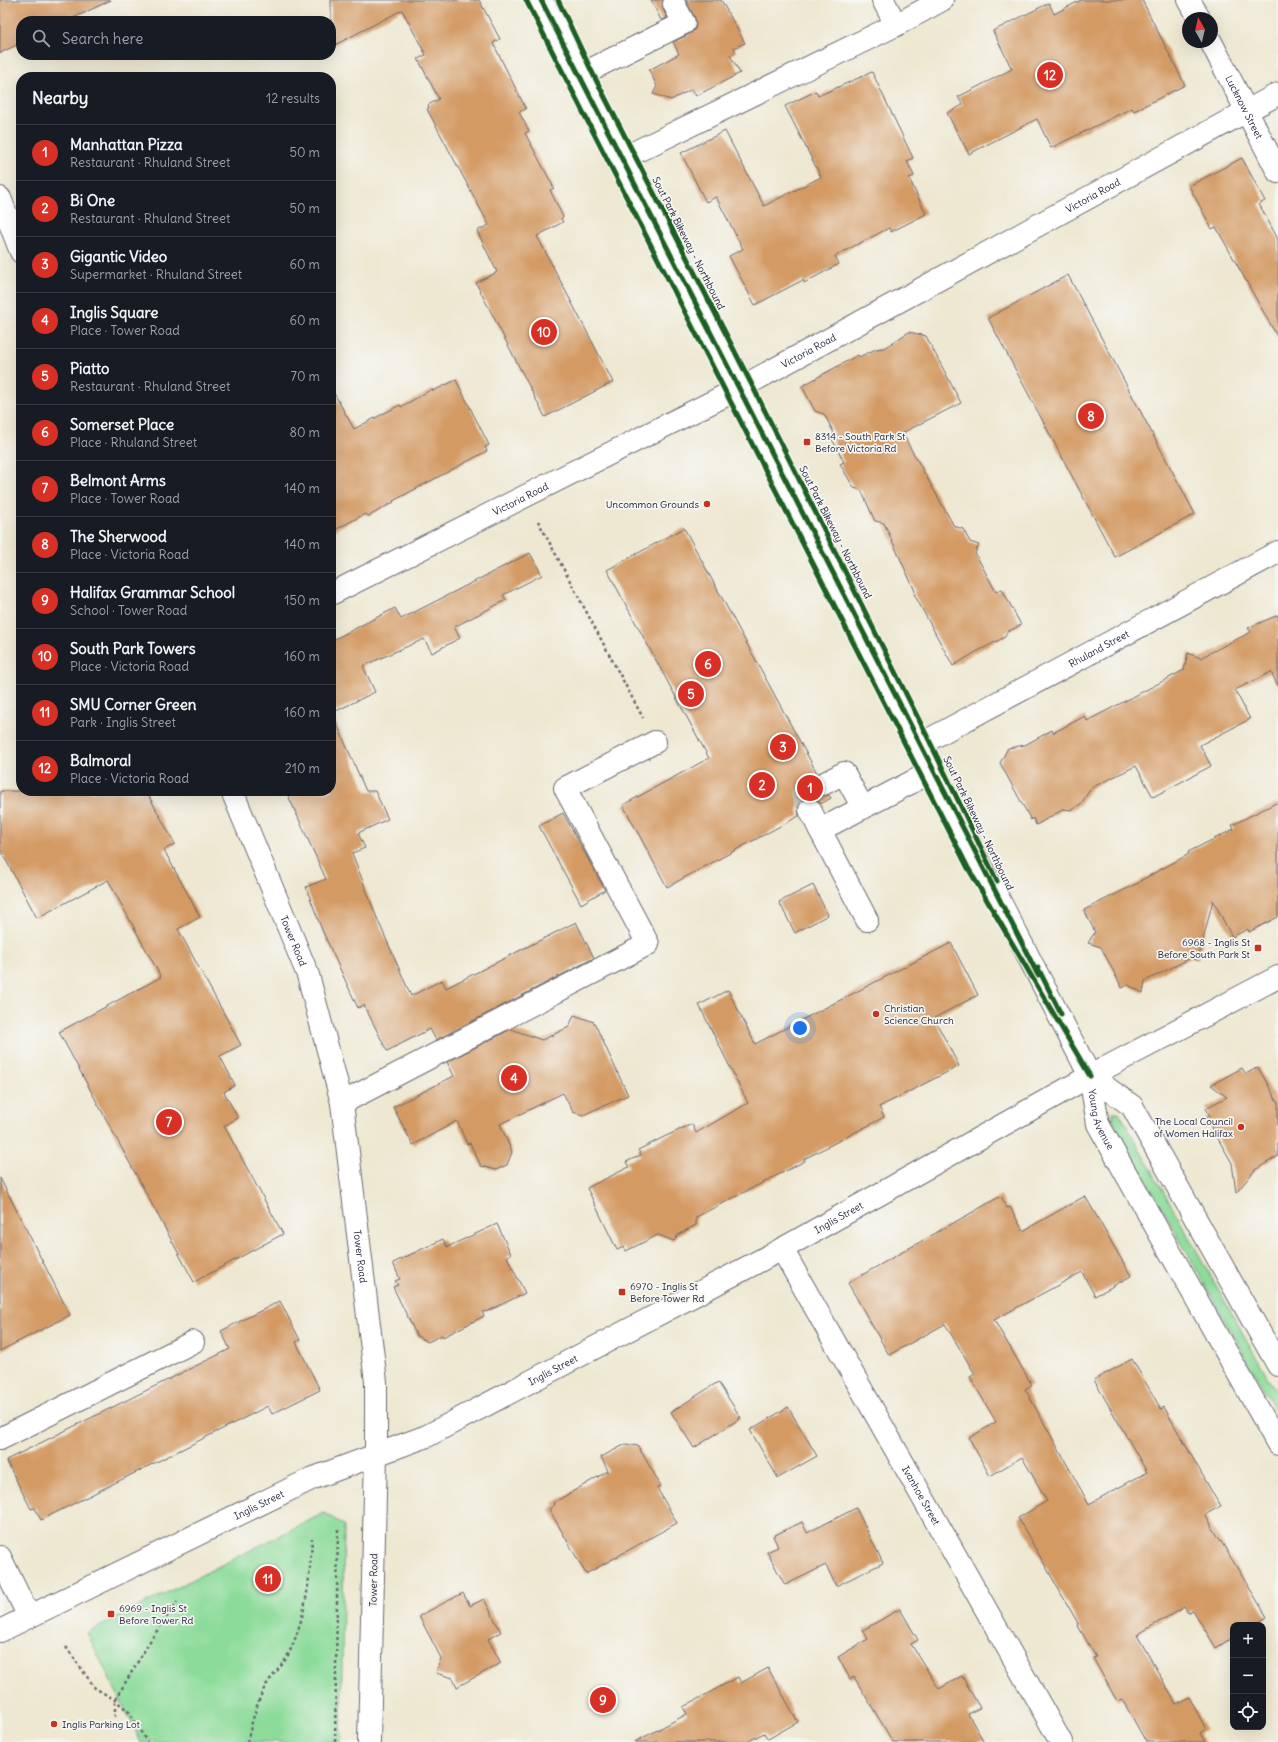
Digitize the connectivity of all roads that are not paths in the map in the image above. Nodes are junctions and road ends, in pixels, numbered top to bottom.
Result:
1 (541, 0) edge
2 (883, 0) edge
3 (942, 0) edge
4 (1189, 0) edge
5 (674, 4) dead end
6 (1195, 12) edge
7 (896, 25) junction
8 (1214, 48) edge
9 (580, 75) junction
10 (1278, 94) edge
11 (1246, 112) junction
12 (623, 158) junction
13 (1278, 172) edge
14 (0, 198) edge
15 (16, 239) edge
16 (740, 388) junction
17 (1278, 552) edge
18 (336, 591) edge
19 (655, 742) road end
20 (919, 745) junction
21 (933, 771) junction
22 (823, 784) tunnel mouth
23 (234, 796) edge
24 (863, 808) junction
25 (810, 810) tunnel mouth
26 (820, 830) junction
27 (867, 920) dead end
28 (1278, 976) edge
29 (1090, 1076) junction
30 (342, 1103) junction
31 (782, 1249) junction
32 (192, 1342) dead end
33 (1278, 1365) edge
34 (0, 1439) edge
35 (1278, 1444) edge
36 (376, 1454) junction
37 (0, 1557) edge
38 (29, 1617) junction
39 (0, 1631) edge
40 (368, 1742) edge
41 (1060, 1742) edge

1 - 9 street
2 - 7 street
3 - 7 street
4 - 6 street
5 - 9 street
7 - 12 street
8 - 11 street, Lucknow Street
9 - 12 street
10 - 11 street, Victoria Road
11 - 13 street, Lucknow Street
11 - 16 street, Victoria Road
12 - 16 street
14 - 15 street
16 - 18 street, Victoria Road
16 - 20 street
17 - 20 street, Rhuland Street
19 - 30 street
20 - 21 street
21 - 24 street
21 - 29 street
22 - 24 street
23 - 30 street, Tower Road
24 - 26 street
25 - 26 street
26 - 27 street
28 - 29 street, Inglis Street
29 - 31 street, Inglis Street
29 - 33 street, Young Avenue
29 - 35 street, Young Avenue
30 - 36 street, Tower Road
31 - 36 street, Inglis Street
31 - 41 street, Ivanhoe Street
32 - 34 street
36 - 38 street, Inglis Street
36 - 40 street, Tower Road
37 - 38 street
38 - 39 street, Inglis Street

